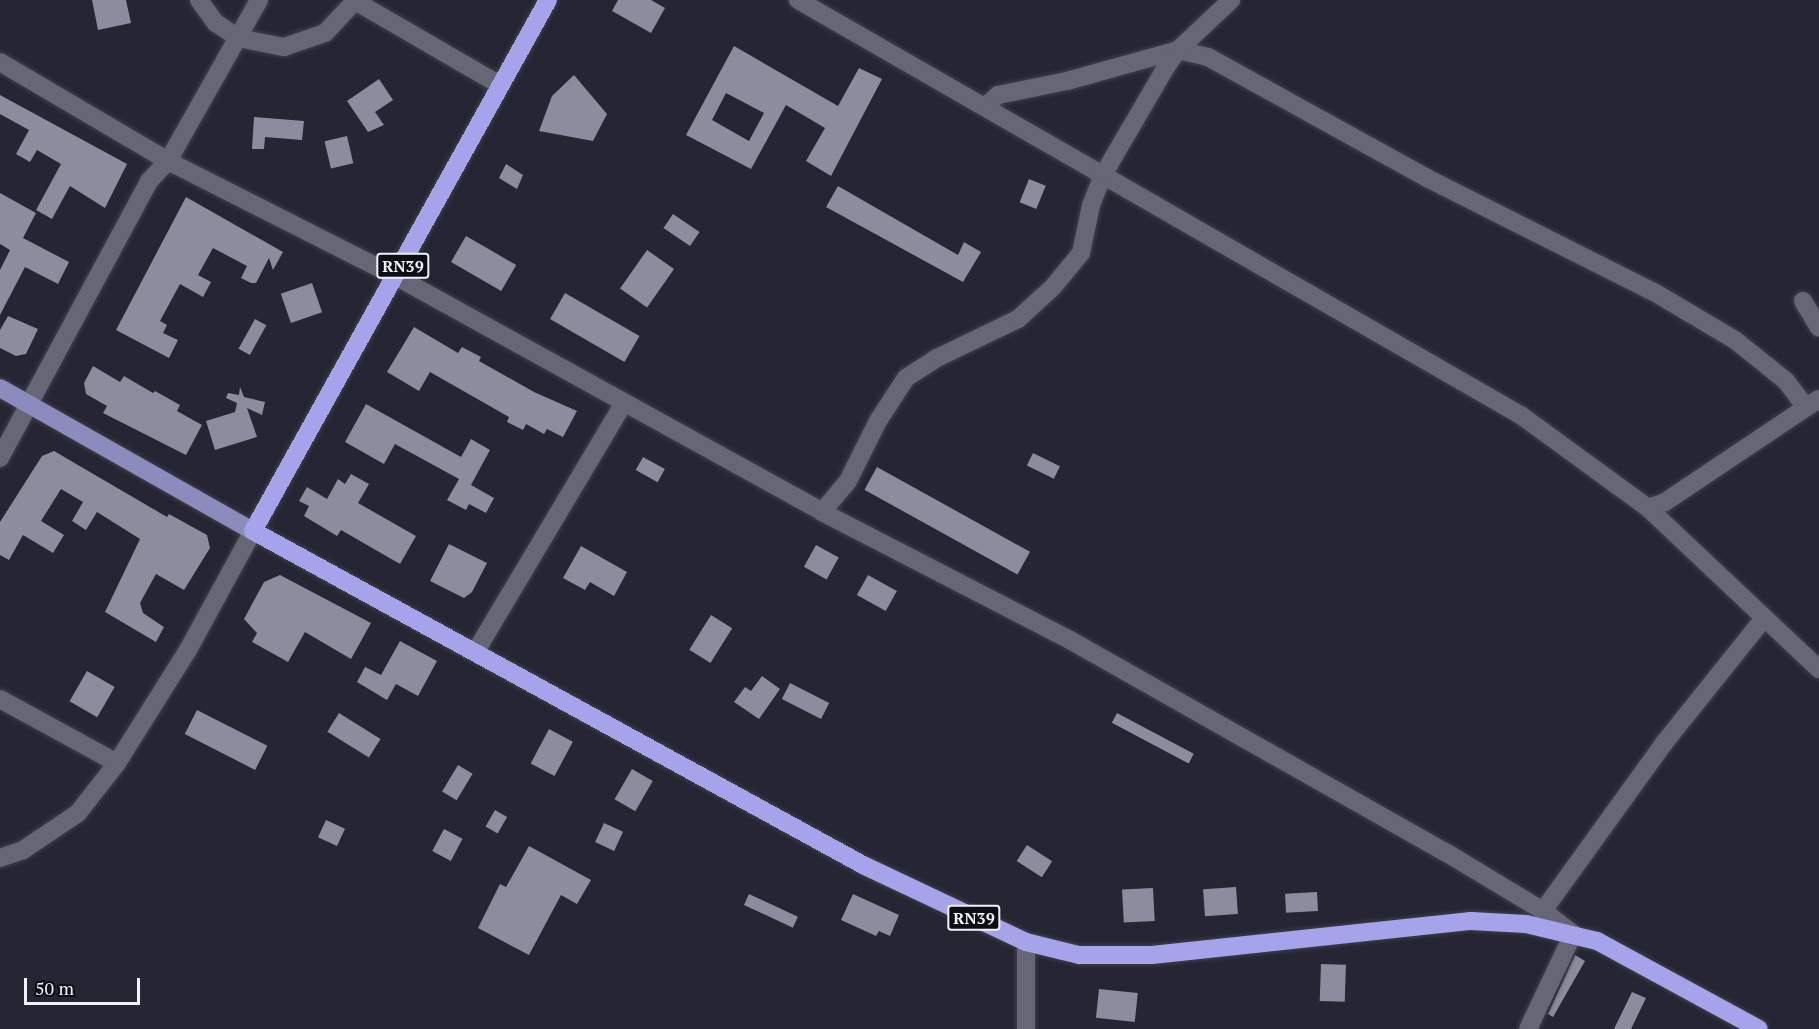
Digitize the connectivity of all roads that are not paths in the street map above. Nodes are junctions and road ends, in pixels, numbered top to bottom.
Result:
1 (199, 0) edge
2 (259, 0) edge
3 (548, 0) edge
4 (799, 0) edge
5 (1231, 0) edge
6 (355, 1) edge
7 (238, 38) junction
8 (1178, 50) junction
9 (0, 62) edge
10 (500, 85) junction
11 (985, 107) junction
12 (168, 160) junction
13 (1103, 175) junction
14 (397, 277) junction
15 (1803, 301) dead end
16 (1819, 328) edge
17 (0, 388) edge
18 (1812, 403) edge
19 (29, 404) junction
20 (623, 404) junction
21 (0, 458) edge
22 (1648, 508) junction
23 (822, 512) junction
24 (253, 531) junction
25 (1764, 618) junction
26 (476, 651) junction
27 (1819, 669) edge
28 (0, 699) edge
29 (117, 763) junction
30 (0, 858) edge
31 (1543, 911) junction
32 (1573, 934) junction
33 (1026, 942) junction
34 (1026, 1029) edge
35 (1528, 1029) edge
36 (1759, 1029) edge

1 - 7 street
2 - 7 street
3 - 10 highway, RN39
4 - 11 street
5 - 8 street
6 - 7 street
6 - 10 street
7 - 12 street
8 - 11 street
8 - 13 street
8 - 18 street
9 - 12 street
10 - 14 highway, RN39
11 - 13 street
12 - 14 street
12 - 19 street
13 - 22 street
13 - 23 street
14 - 20 street
14 - 24 highway, RN39
15 - 16 street
17 - 19 main road
18 - 22 street
19 - 21 street
19 - 24 main road
20 - 23 street
20 - 26 street
22 - 25 street
23 - 31 street
24 - 26 highway, RN39
24 - 29 street
25 - 27 street
25 - 31 street
26 - 33 highway, RN39
28 - 29 street
29 - 30 street
31 - 32 street
32 - 33 highway, RN39
32 - 35 street
32 - 36 highway, RN39
33 - 34 street

